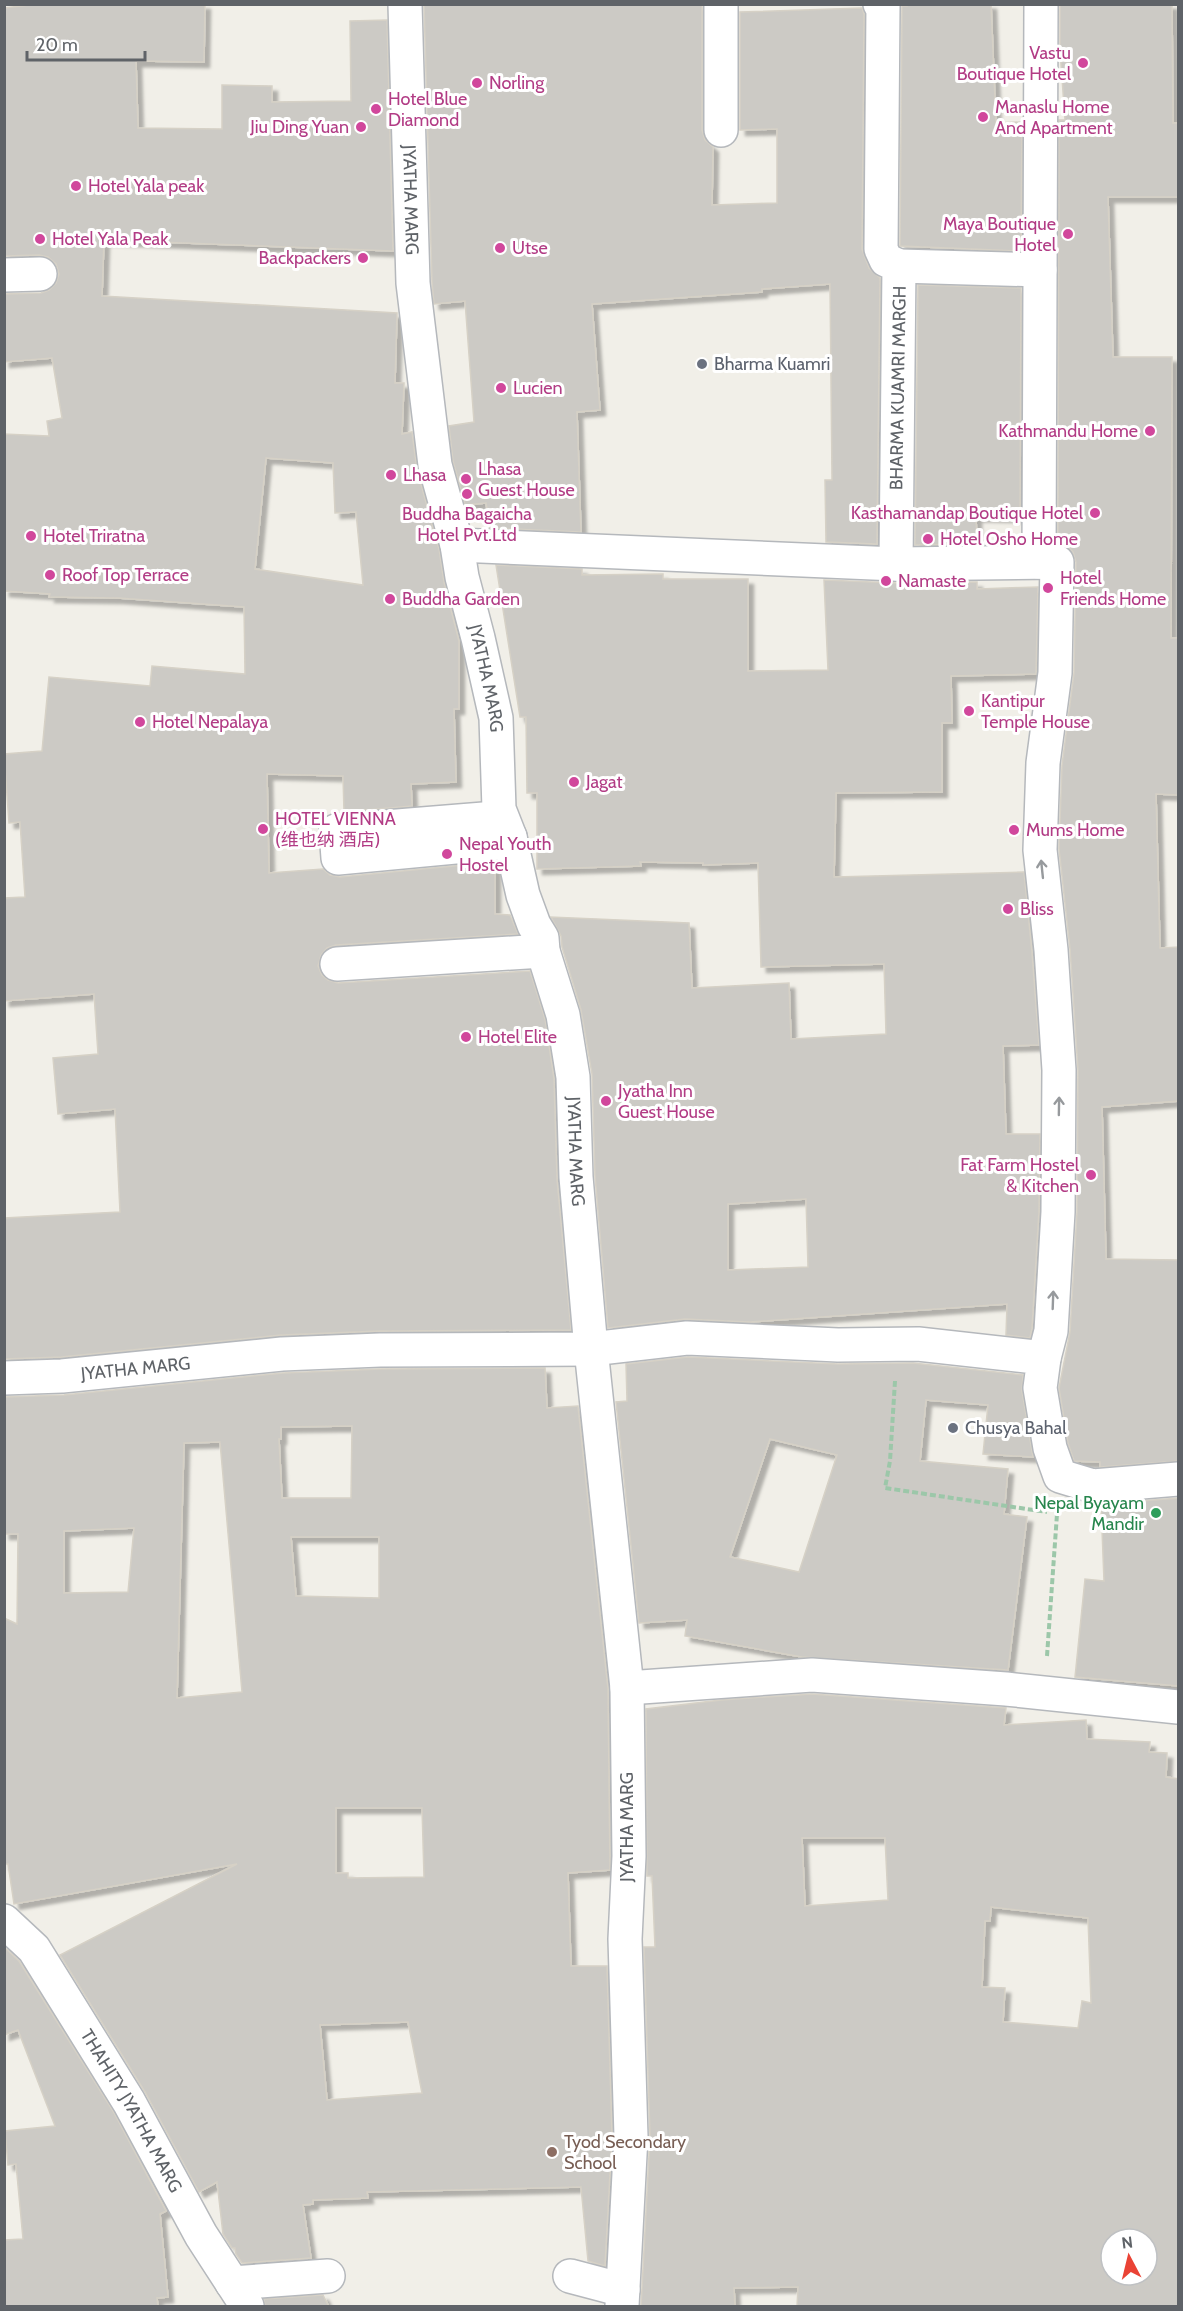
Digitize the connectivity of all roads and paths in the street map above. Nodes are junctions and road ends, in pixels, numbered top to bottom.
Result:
1 (405, 4) edge
2 (721, 4) edge
3 (1041, 4) edge
4 (882, 5) edge
5 (721, 130) dead end
6 (899, 266) junction
7 (1040, 270) junction
8 (40, 274) dead end
9 (4, 275) edge
10 (457, 545) junction
11 (1039, 562) junction
12 (896, 564) junction
13 (517, 567) dead end
14 (462, 577) junction
15 (543, 951) junction
16 (337, 964) dead end
17 (897, 1344) junction
18 (591, 1349) junction
19 (1044, 1358) junction
20 (4, 1378) edge
21 (1179, 1479) edge
22 (1093, 1486) junction
23 (1057, 1514) junction
24 (627, 1688) junction
25 (1044, 1693) junction
26 (1179, 1707) edge
27 (4, 1921) edge
28 (328, 2276) dead end
29 (570, 2276) dead end
30 (239, 2295) edge
31 (622, 2298) edge

1 - 10 street, JYATHA MARG
2 - 5 street
3 - 7 street
4 - 6 street, BHARMA KUAMRI MARGH
6 - 7 street
6 - 12 street, BHARMA KUAMRI MARGH
7 - 11 street
8 - 9 street
10 - 12 street
10 - 14 street, JYATHA MARG
11 - 12 street
19 -> 11 street
13 - 14 street
14 - 15 street, JYATHA MARG
15 - 16 street
15 - 18 street, JYATHA MARG
17 - 18 street, JYATHA MARG
17 - 19 street, JYATHA MARG
17 - 23 path
18 - 20 street, JYATHA MARG
18 - 24 street, JYATHA MARG
19 - 22 street
21 - 22 street
22 - 23 path
23 - 25 path
24 - 25 street
24 - 31 street, JYATHA MARG
25 - 26 street
27 - 30 street, THAHITY JYATHA MARG
28 - 30 street
29 - 31 street

